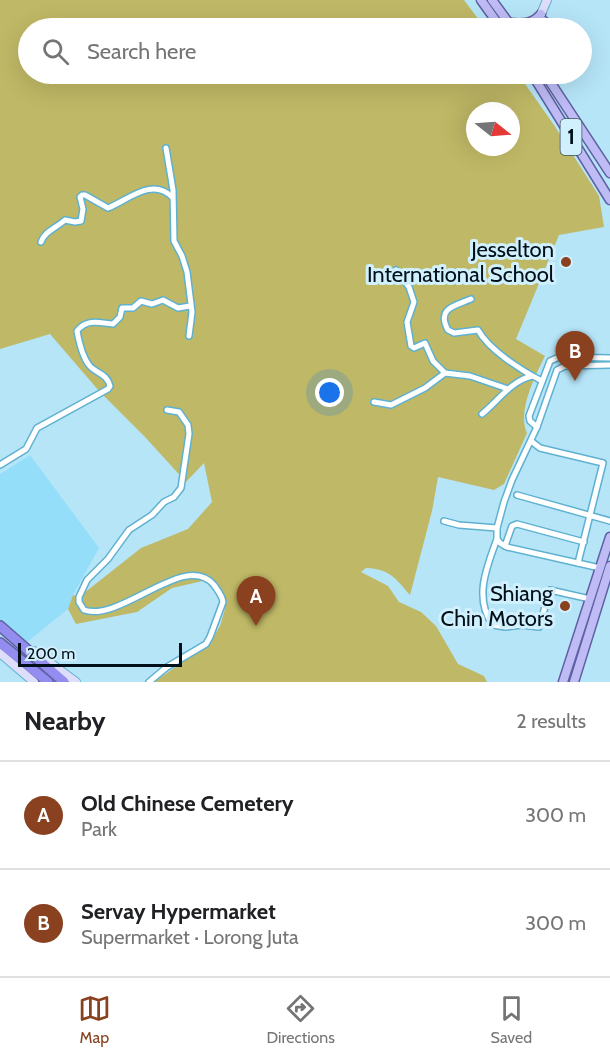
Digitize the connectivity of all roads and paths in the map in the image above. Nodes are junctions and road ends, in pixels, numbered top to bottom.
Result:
1 (480, 0) edge
2 (492, 0) edge
3 (548, 0) edge
4 (494, 18) edge
5 (505, 18) edge
6 (543, 18) edge
7 (538, 84) edge
8 (552, 84) edge
9 (166, 148) dead end
10 (609, 170) edge
11 (172, 196) junction
12 (610, 200) edge
13 (41, 242) dead end
14 (396, 270) dead end
15 (471, 299) dead end
16 (190, 306) junction
17 (189, 336) dead end
18 (610, 358) edge
19 (610, 365) edge
20 (444, 373) junction
21 (532, 376) junction
22 (542, 381) junction
23 (508, 388) junction
24 (374, 402) dead end
25 (167, 410) dead end
26 (482, 414) dead end
27 (537, 427) junction
28 (531, 441) junction
29 (0, 465) edge
30 (517, 495) dead end
31 (590, 515) junction
32 (444, 521) dead end
33 (610, 521) edge
34 (497, 528) junction
35 (610, 537) edge
36 (497, 539) junction
37 (584, 542) junction
38 (505, 546) junction
39 (578, 563) junction
40 (610, 566) edge
41 (600, 568) junction
42 (607, 587) edge
43 (591, 599) junction
44 (0, 626) edge
45 (18, 640) junction
46 (0, 644) edge
47 (0, 653) edge
48 (567, 672) junction
49 (34, 682) edge
50 (48, 682) edge
51 (64, 682) edge
52 (76, 682) edge
53 (149, 682) edge
54 (563, 682) edge
55 (574, 682) edge

1 - 4 main road
2 - 5 main road
3 - 6 street
7 - 12 main road, 1
8 - 10 main road, 1
9 - 11 street
11 - 13 street
11 - 16 street
14 - 20 street
15 - 21 street
16 - 17 street
16 - 29 street
18 - 22 street
19 - 27 street
20 - 23 street
20 - 24 street
21 - 22 street
21 - 23 street
22 - 27 street
23 - 26 street
25 - 53 street
27 - 28 street
28 - 31 street
28 - 34 street
30 - 31 street
31 - 33 street
31 - 37 street
32 - 34 street
34 - 36 street
35 - 41 main road
36 - 38 street
36 - 43 street
37 - 38 street
37 - 39 street
38 - 39 street
39 - 41 street
40 - 42 main road
41 - 43 main road
42 - 48 main road
42 - 55 main road
43 - 48 main road
44 - 45 highway
45 - 51 highway
45 - 52 street
46 - 50 highway
47 - 49 street
48 - 54 main road

